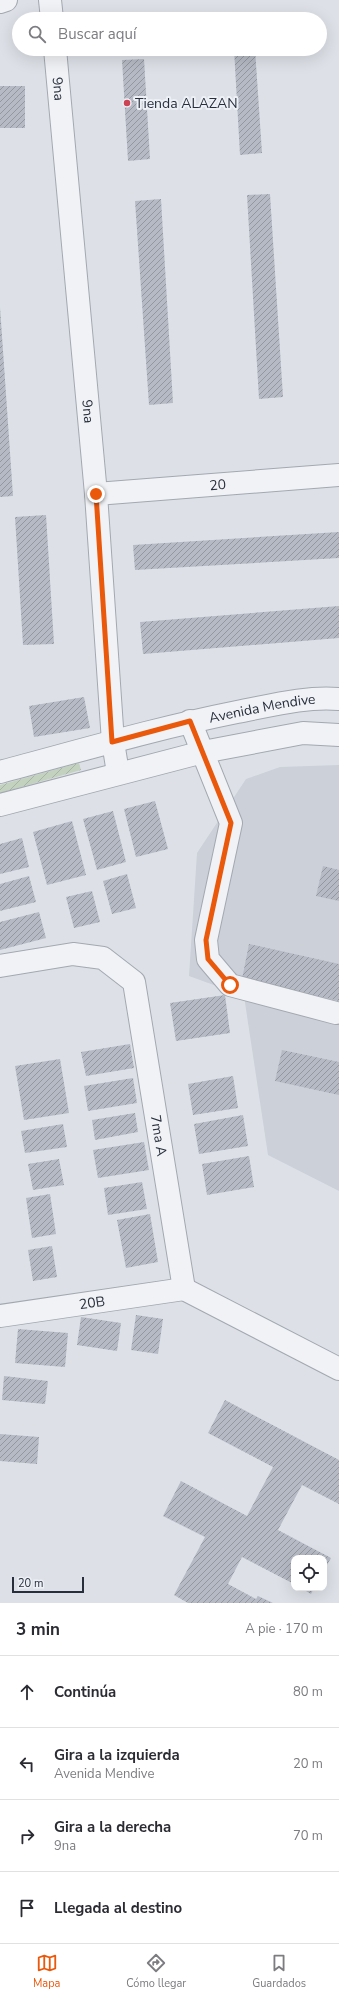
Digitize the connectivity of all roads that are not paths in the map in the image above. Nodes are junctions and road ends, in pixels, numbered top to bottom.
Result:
1 (6, 0) edge
2 (50, 0) edge
3 (0, 2) edge
4 (51, 12) edge
5 (56, 56) edge
6 (339, 475) edge
7 (96, 494) junction
8 (339, 699) edge
9 (190, 721) junction
10 (339, 735) edge
11 (112, 742) junction
12 (203, 752) junction
13 (0, 772) edge
14 (118, 774) junction
15 (0, 805) edge
16 (0, 966) edge
17 (336, 1013) dead end
18 (184, 1288) junction
19 (0, 1316) edge
20 (339, 1369) edge

1 - 3 street
2 - 4 street
5 - 7 street, 9na
6 - 7 street, 20
7 - 11 street, 9na
8 - 9 street, Avenida Mendive
9 - 11 street, Avenida Mendive
9 - 12 street
10 - 12 street
11 - 13 street, Avenida Mendive
11 - 14 street, 9na
12 - 14 street
12 - 17 street
14 - 15 street
16 - 18 street, 7ma A
18 - 19 street, 20B
18 - 20 street

